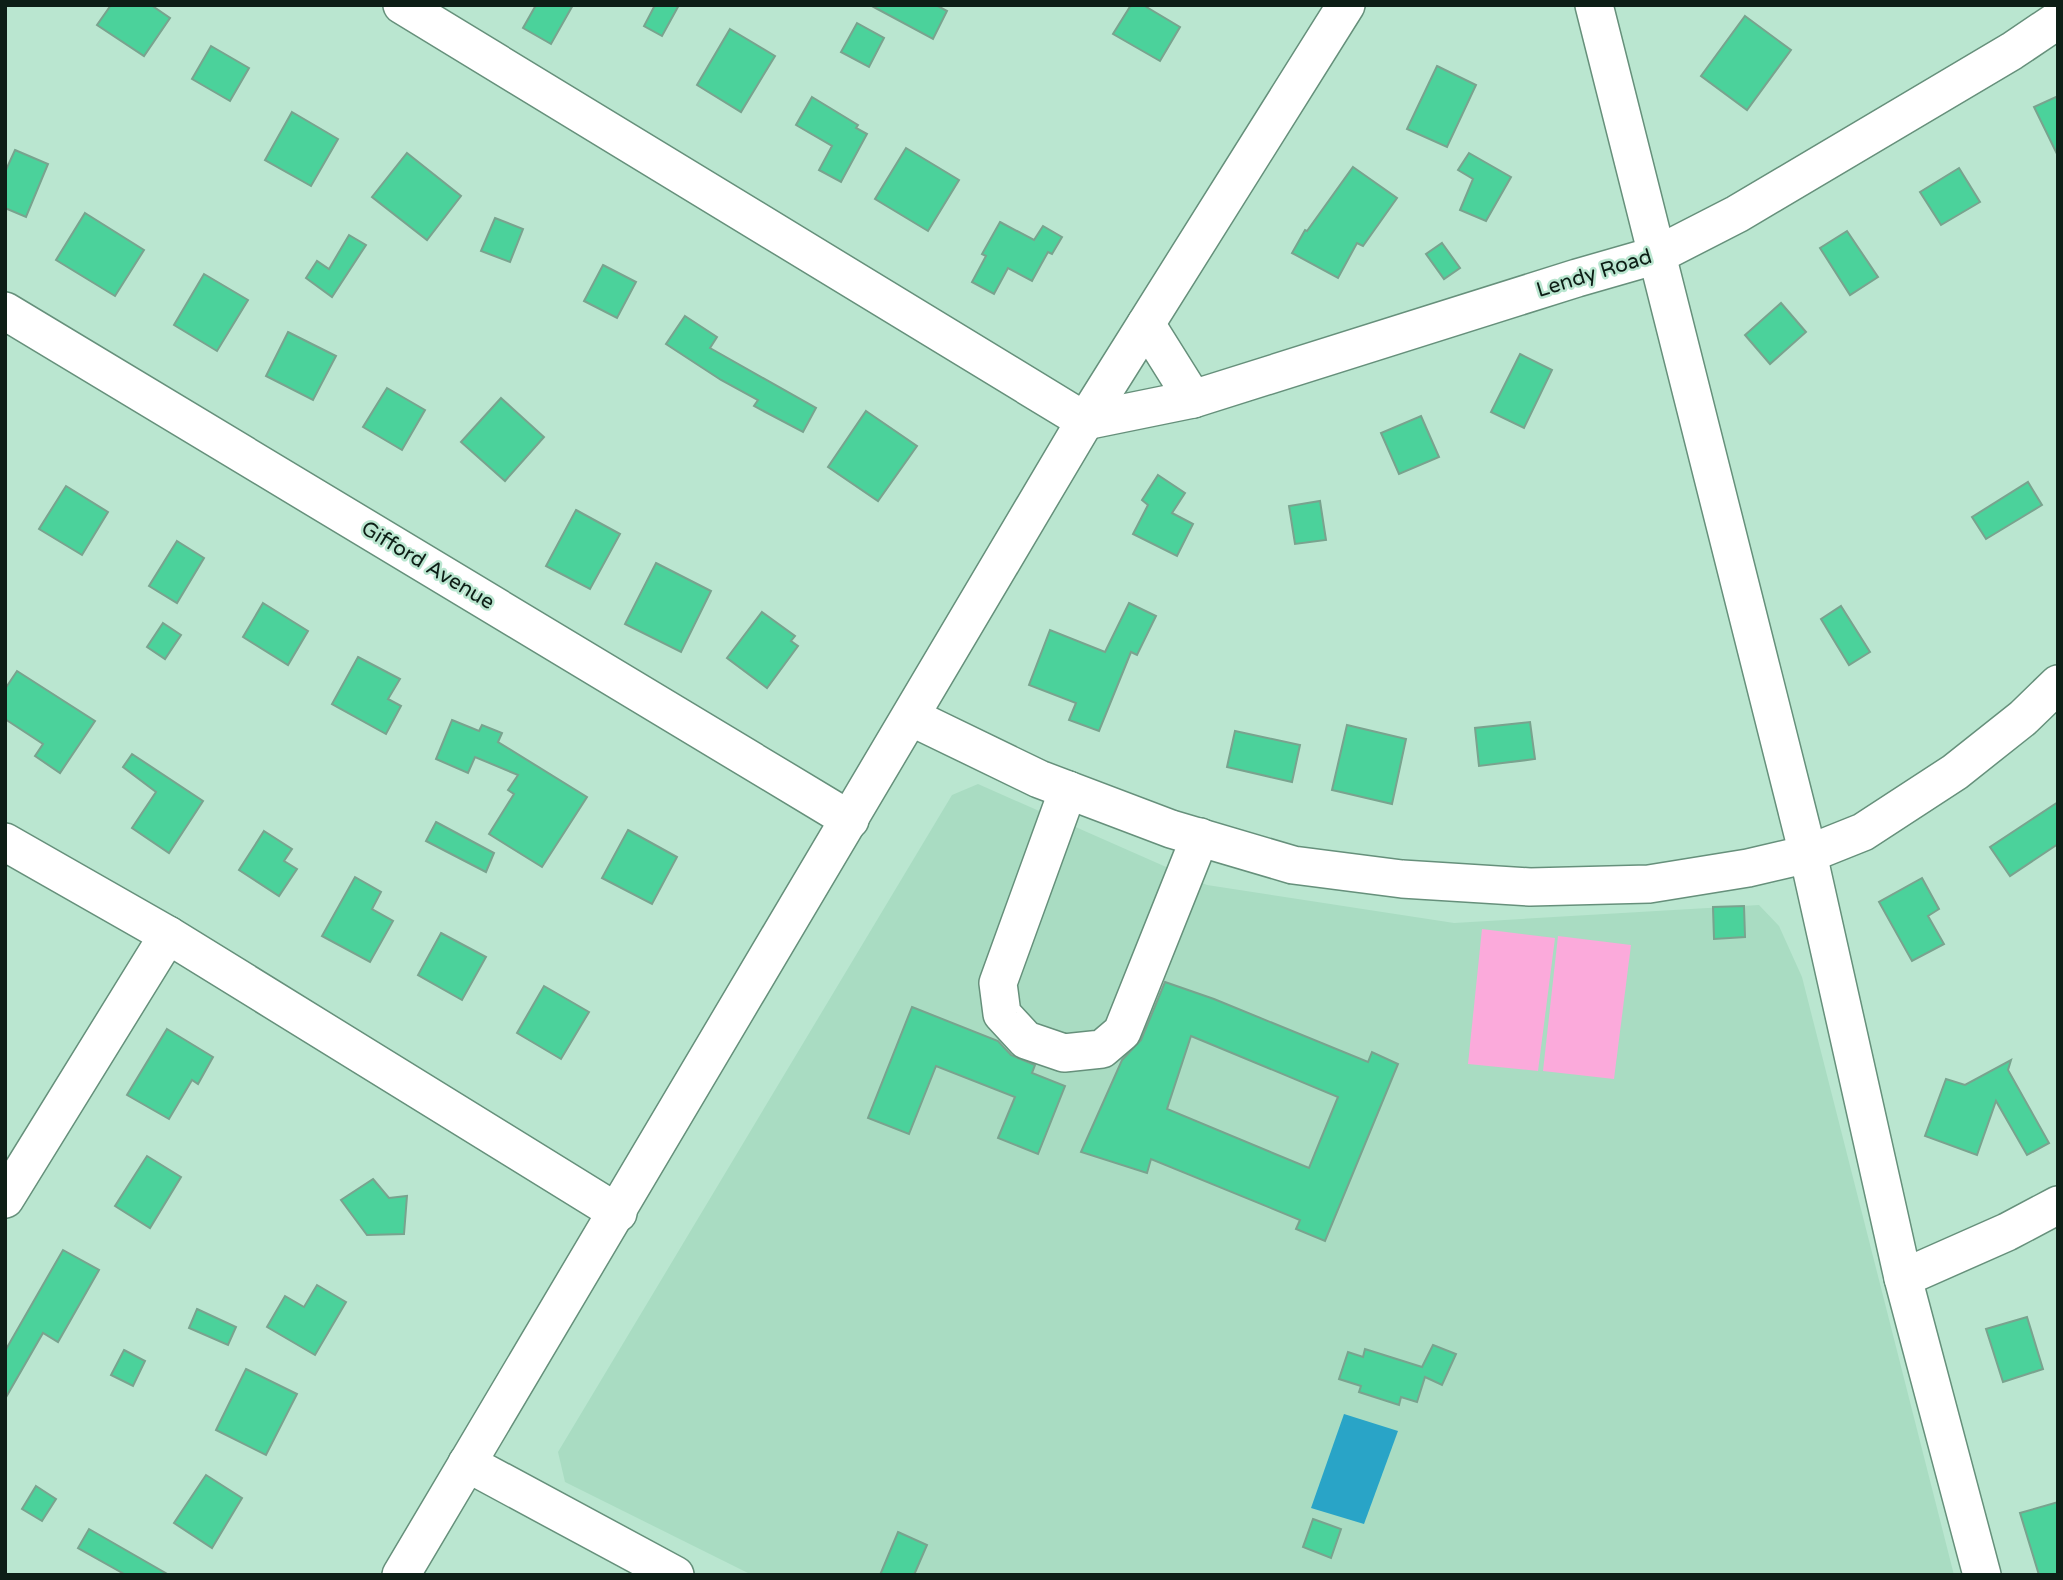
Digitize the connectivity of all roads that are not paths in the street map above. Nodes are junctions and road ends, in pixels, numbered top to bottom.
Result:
1 (402, 5) edge
2 (1594, 5) edge
3 (1337, 9) edge
4 (2058, 20) edge
5 (1657, 255) junction
6 (5, 311) edge
7 (1146, 324) junction
8 (1193, 399) junction
9 (1085, 421) junction
10 (2058, 684) edge
11 (911, 716) junction
12 (1068, 790) junction
13 (850, 820) junction
14 (1200, 838) junction
15 (5, 842) edge
16 (1808, 855) junction
17 (168, 935) junction
18 (5, 1199) edge
19 (2058, 1205) edge
20 (618, 1213) junction
21 (1903, 1278) junction
22 (467, 1462) junction
23 (401, 1575) edge
24 (674, 1575) edge
25 (1982, 1575) edge

1 - 9 street
2 - 5 street
3 - 7 street
4 - 5 street, Lendy Road
5 - 8 street, Lendy Road
5 - 16 street
6 - 13 street, Gifford Avenue
7 - 8 street
7 - 9 street
8 - 9 street, Lendy Road
9 - 11 street
10 - 16 street
11 - 12 street
11 - 13 street
12 - 14 street
12 - 14 street
13 - 20 street
14 - 16 street
15 - 17 street
16 - 21 street
17 - 18 street
17 - 20 street
19 - 21 street
20 - 22 street
21 - 25 street
22 - 23 street
22 - 24 street

